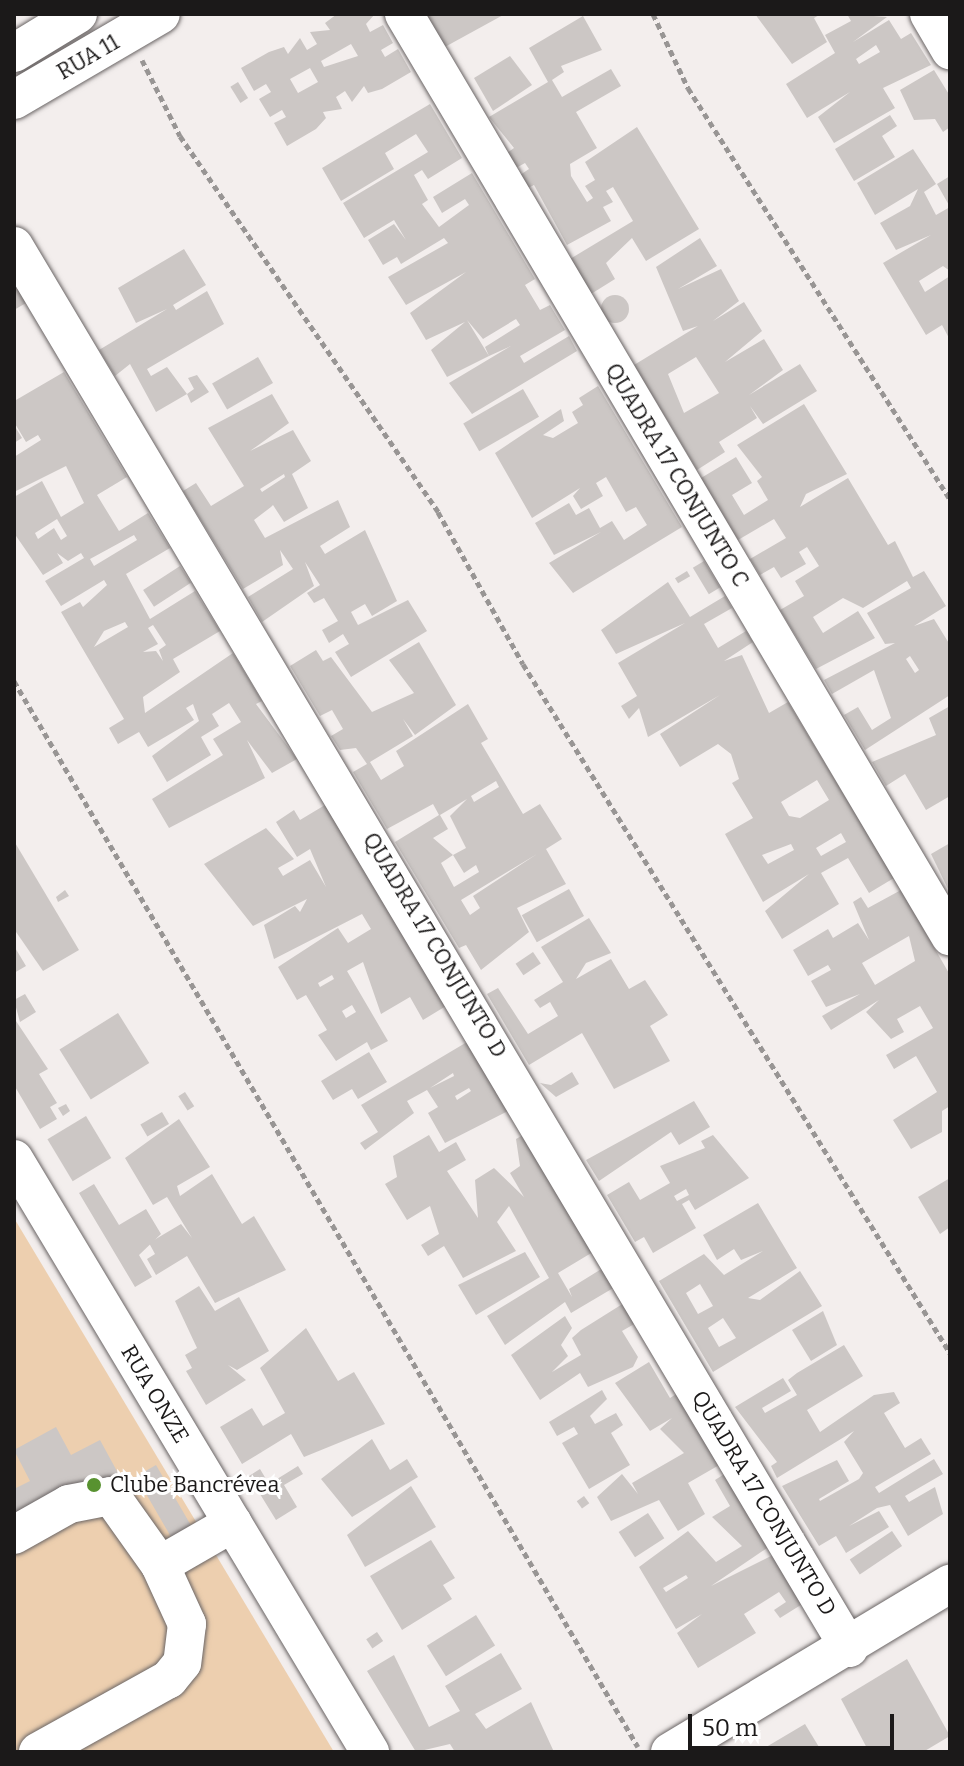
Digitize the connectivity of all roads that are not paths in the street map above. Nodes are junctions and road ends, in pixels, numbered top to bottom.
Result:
1 (78, 14) edge
2 (404, 14) edge
3 (929, 14) edge
4 (146, 23) edge
5 (950, 50) edge
6 (14, 54) edge
7 (57, 75) junction
8 (14, 100) edge
9 (14, 246) edge
10 (950, 936) edge
11 (14, 1159) edge
12 (233, 1523) junction
13 (14, 1535) edge
14 (160, 1565) junction
15 (950, 1584) edge
16 (849, 1648) junction
17 (38, 1752) edge
18 (370, 1752) edge
19 (670, 1752) edge

1 - 6 street
2 - 10 street, QUADRA 17 CONJUNTO C
3 - 5 street
4 - 7 street, RUA 11
6 - 7 street
7 - 8 street, RUA 11
9 - 16 street, QUADRA 17 CONJUNTO D
11 - 12 street, RUA ONZE
12 - 14 street
12 - 18 street, RUA ONZE
13 - 14 street
14 - 17 street
15 - 16 street
16 - 19 street

